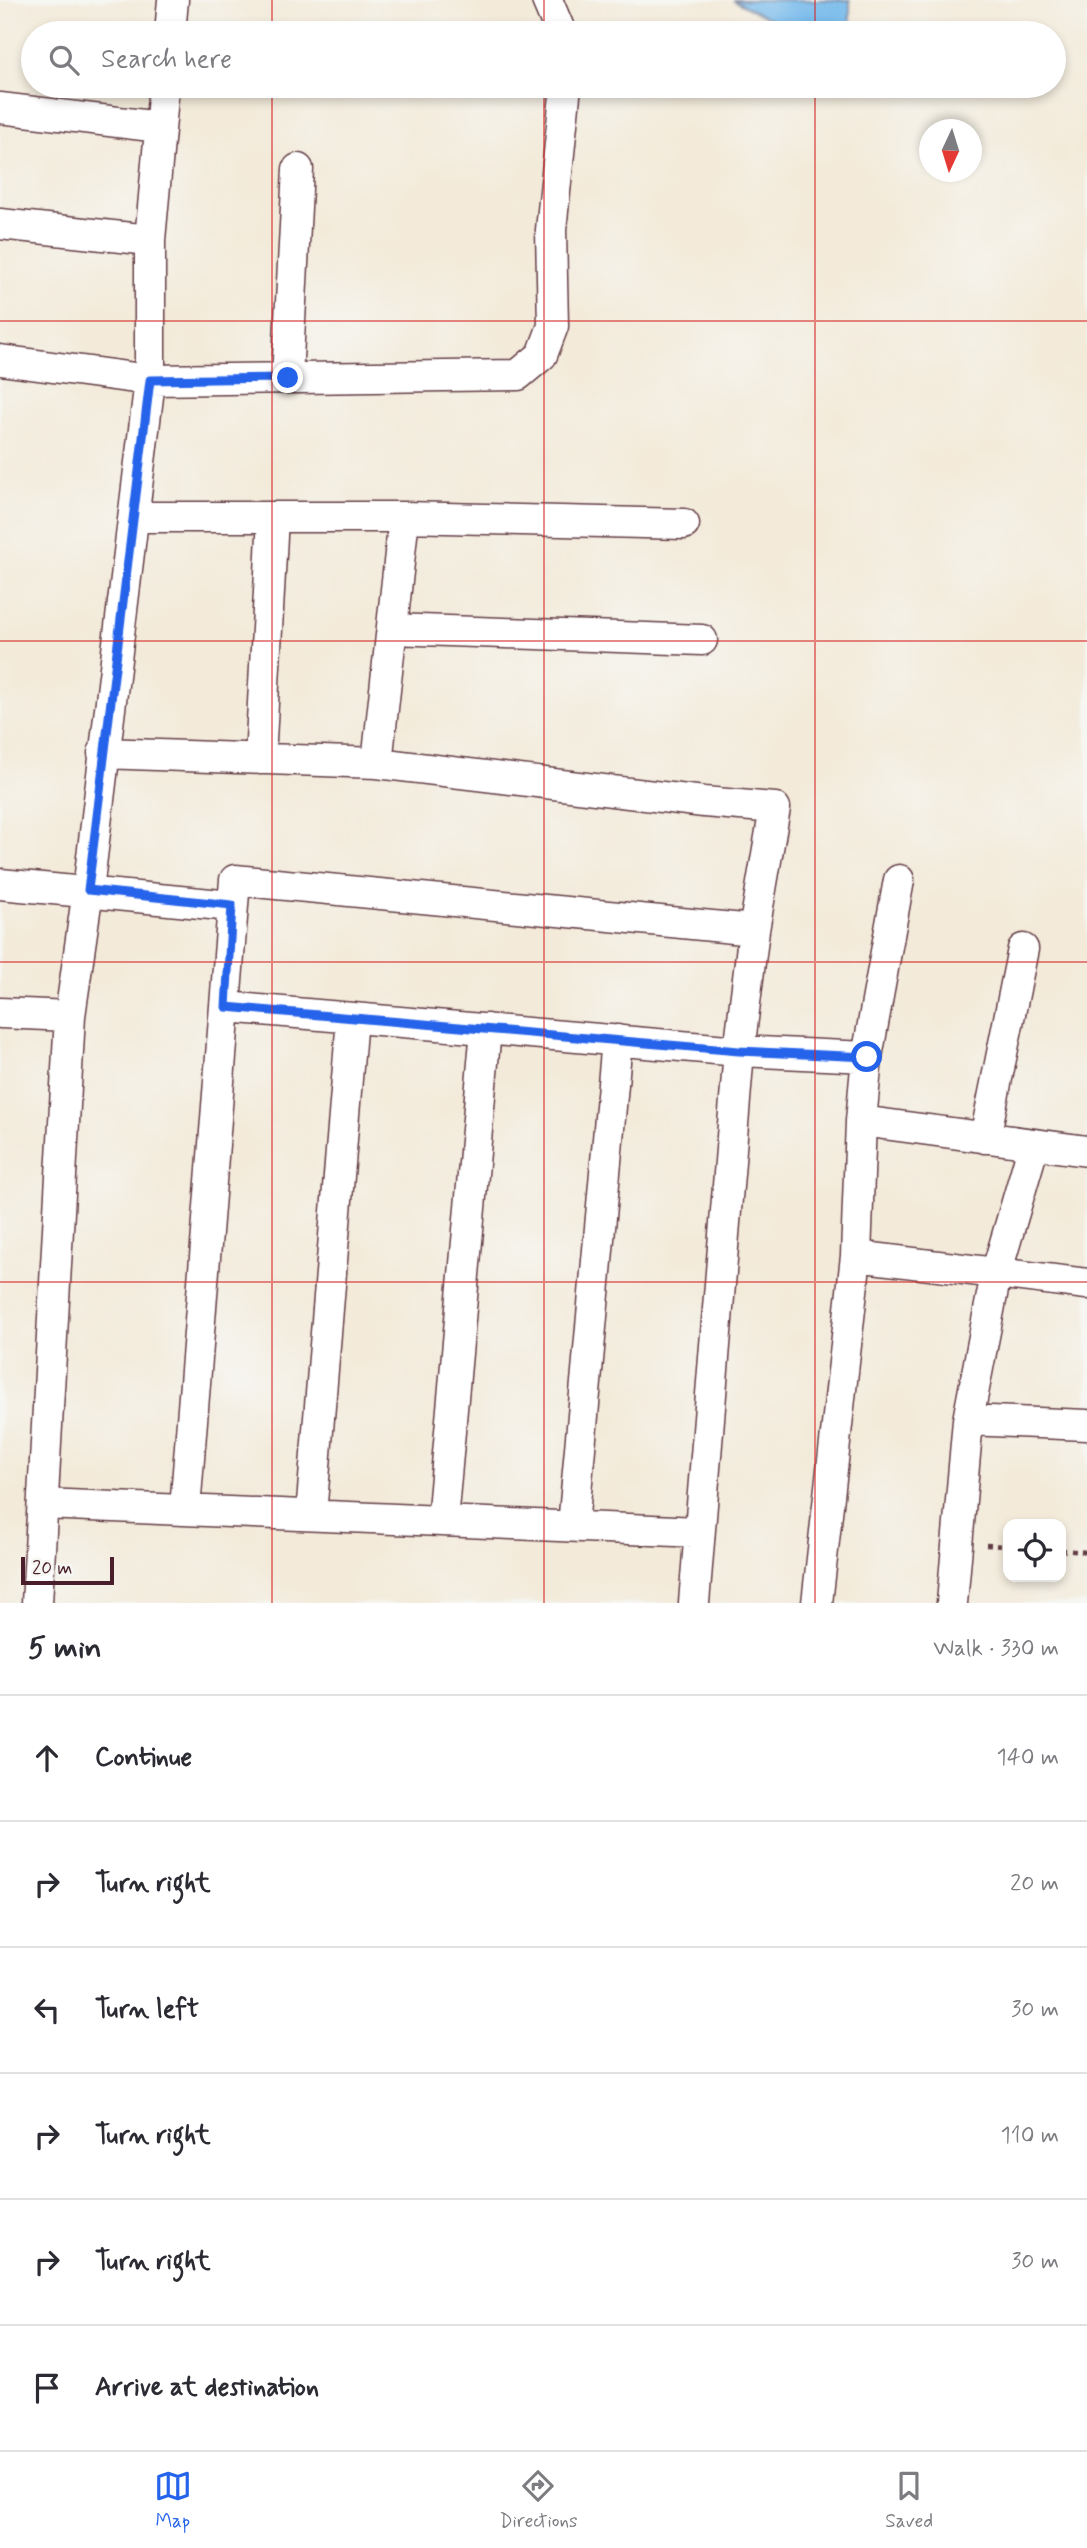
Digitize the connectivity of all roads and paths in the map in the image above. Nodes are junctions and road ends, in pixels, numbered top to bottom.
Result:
1 (173, 0) edge
2 (547, 0) edge
3 (171, 21) edge
4 (556, 21) edge
5 (163, 98) edge
6 (565, 98) edge
7 (0, 108) edge
8 (160, 127) junction
9 (298, 169) dead end
10 (0, 224) edge
11 (150, 240) junction
12 (0, 360) edge
13 (288, 378) junction
14 (150, 380) junction
15 (134, 517) junction
16 (273, 517) junction
17 (404, 517) junction
18 (684, 524) dead end
19 (391, 629) junction
20 (702, 640) dead end
21 (103, 753) junction
22 (260, 759) junction
23 (377, 763) junction
24 (899, 880) dead end
25 (0, 884) edge
26 (88, 890) junction
27 (232, 905) junction
28 (754, 930) junction
29 (1023, 949) dead end
30 (226, 1007) junction
31 (0, 1013) edge
32 (70, 1016) junction
33 (352, 1018) junction
34 (486, 1029) junction
35 (617, 1040) junction
36 (739, 1051) junction
37 (867, 1057) junction
38 (861, 1121) junction
39 (985, 1138) junction
40 (1034, 1144) junction
41 (1087, 1151) edge
42 (856, 1256) junction
43 (996, 1274) junction
44 (1087, 1284) edge
45 (968, 1420) junction
46 (1087, 1425) edge
47 (44, 1504) junction
48 (185, 1509) junction
49 (311, 1515) junction
50 (442, 1521) junction
51 (573, 1526) junction
52 (699, 1532) junction
53 (1066, 1550) edge
54 (1087, 1552) edge
55 (37, 1603) edge
56 (694, 1603) edge
57 (817, 1603) edge
58 (952, 1603) edge

1 - 3 street
2 - 4 street
5 - 8 street
6 - 13 street
7 - 8 street
8 - 11 street
9 - 13 street
10 - 11 street
11 - 14 street
12 - 14 street
13 - 14 street
14 - 15 street
15 - 16 street
15 - 21 street
16 - 17 street
16 - 22 street
17 - 18 street
17 - 19 street
19 - 20 street
19 - 23 street
21 - 22 street
21 - 26 street
22 - 23 street
23 - 28 street
24 - 37 street
25 - 26 street
26 - 27 street
26 - 32 street
27 - 28 street
27 - 30 street
28 - 36 street
29 - 39 street
30 - 33 street
30 - 48 street
31 - 32 street
32 - 47 street
33 - 34 street
33 - 49 street
34 - 35 street
34 - 50 street
35 - 36 street
35 - 51 street
36 - 37 street
36 - 52 street
37 - 38 street
38 - 39 street
38 - 42 street
39 - 40 street
40 - 41 street
40 - 43 street
42 - 43 street
42 - 57 street
43 - 44 street
43 - 45 street
45 - 46 street
45 - 58 street
47 - 48 street
47 - 55 street
48 - 49 street
49 - 50 street
50 - 51 street
51 - 52 street
52 - 56 street
53 - 54 path

